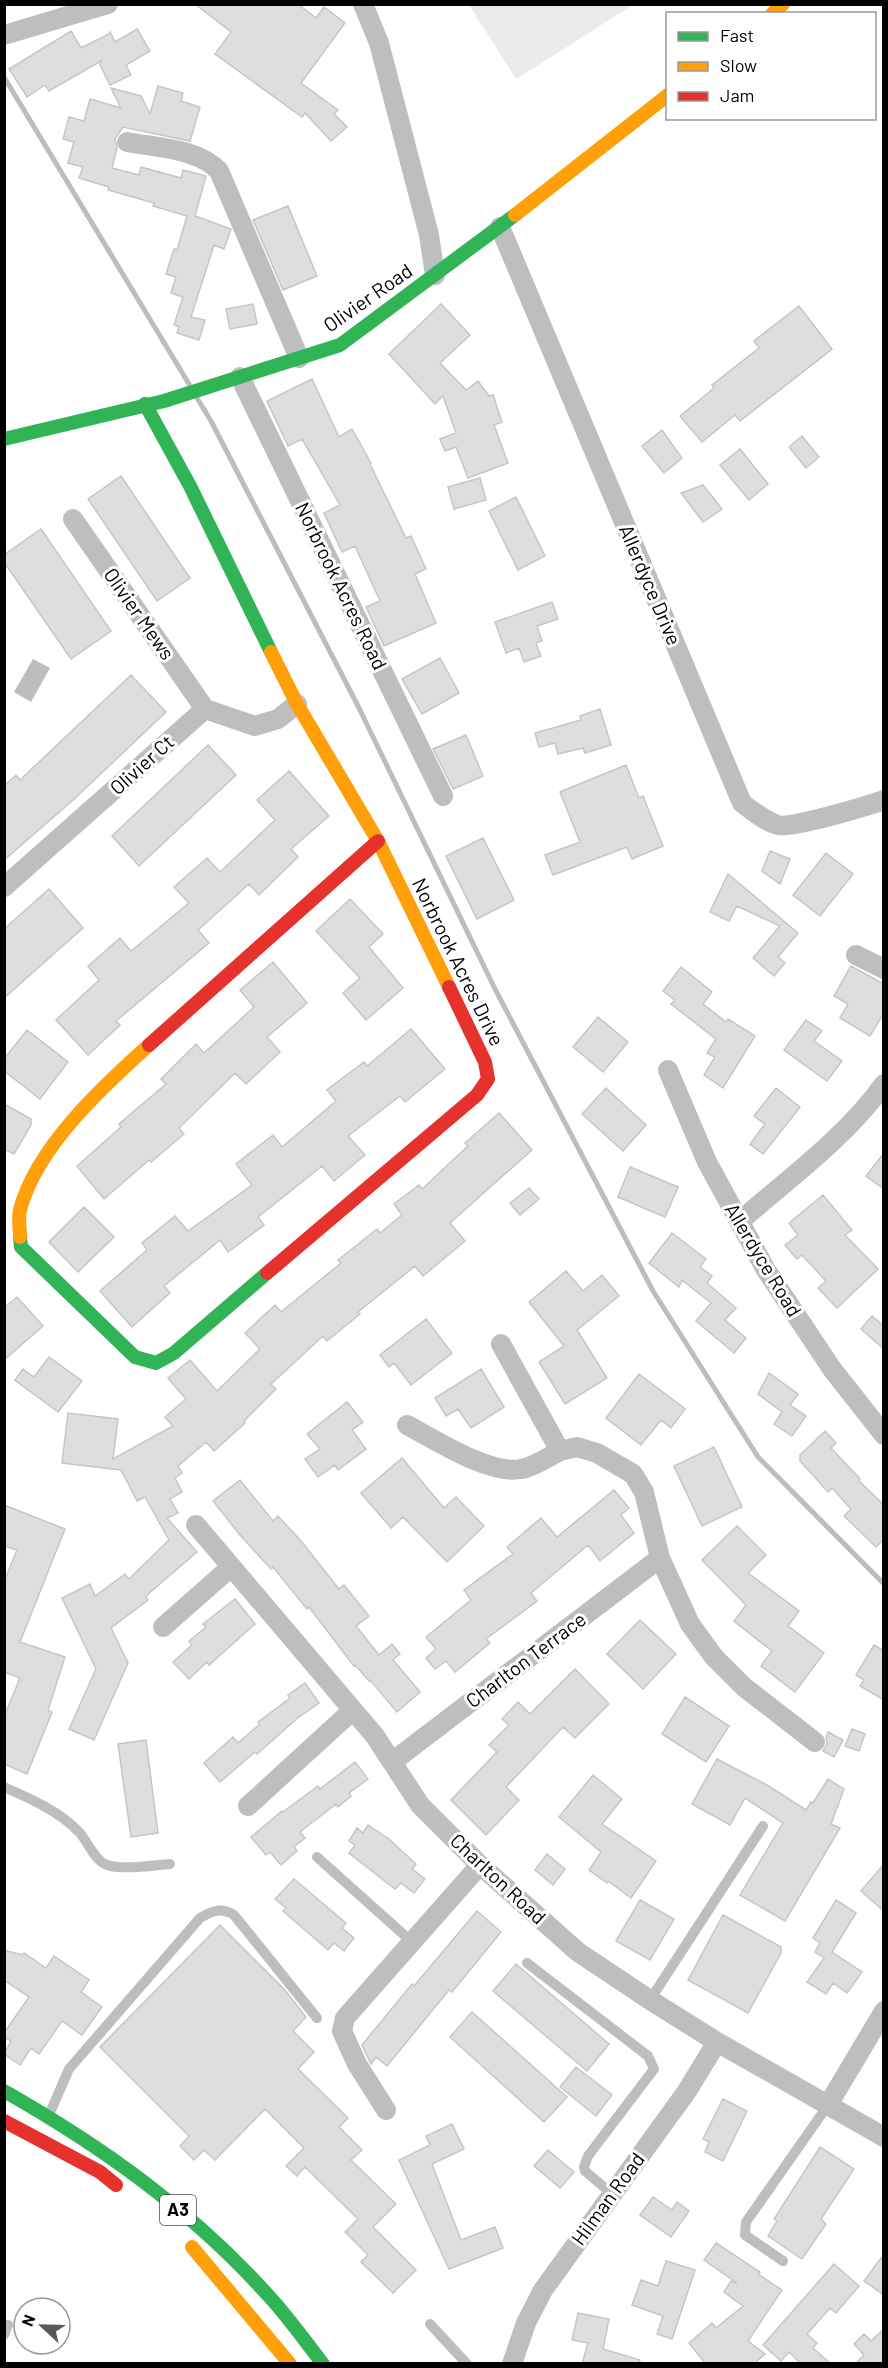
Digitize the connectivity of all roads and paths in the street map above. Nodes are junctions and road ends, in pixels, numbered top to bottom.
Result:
1 (108, 4) edge
2 (363, 4) edge
3 (4, 35) edge
4 (666, 97) edge
5 (127, 142) dead end
6 (500, 227) junction
7 (435, 275) junction
8 (298, 358) junction
9 (232, 380) junction
10 (145, 404) junction
11 (4, 439) edge
12 (73, 519) dead end
13 (297, 705) junction
14 (205, 710) junction
15 (443, 796) dead end
16 (884, 800) edge
17 (378, 841) junction
18 (4, 888) edge
19 (856, 955) dead end
20 (884, 969) edge
21 (668, 1070) dead end
22 (884, 1084) edge
23 (739, 1222) junction
24 (501, 1344) dead end
25 (407, 1425) dead end
26 (884, 1435) edge
27 (560, 1451) junction
28 (196, 1525) dead end
29 (660, 1558) junction
30 (231, 1567) junction
31 (163, 1627) dead end
32 (353, 1710) junction
33 (815, 1742) dead end
34 (392, 1762) junction
35 (4, 1787) edge
36 (248, 1806) dead end
37 (763, 1826) dead end
38 (317, 1857) dead end
39 (170, 1864) dead end
40 (480, 1865) junction
41 (412, 1942) junction
42 (527, 1963) dead end
43 (650, 2000) junction
44 (884, 2011) edge
45 (317, 2018) dead end
46 (717, 2042) junction
47 (4, 2091) edge
48 (828, 2105) junction
49 (386, 2110) dead end
50 (49, 2115) junction
51 (4, 2121) edge
52 (36, 2136) junction
53 (884, 2137) edge
54 (612, 2194) junction
55 (127, 2195) dead end
56 (181, 2238) dead end
57 (783, 2261) dead end
58 (430, 2324) dead end
59 (290, 2364) edge
60 (323, 2364) edge
61 (467, 2364) edge
62 (512, 2364) edge

1 - 3 street
2 - 7 street
4 - 6 street, Olivier Road
5 - 8 street
6 - 7 street, Olivier Road
6 - 16 street, Allerdyce Drive
7 - 8 street, Olivier Road
8 - 9 street, Olivier Road
9 - 10 street, Olivier Road
9 - 15 street, Norbrook Acres Road
10 - 11 street, Olivier Road
10 - 13 street
12 - 14 street, Olivier Mews
13 - 14 street
13 - 17 street
14 - 18 street, Olivier Ct
17 - 17 street, Norbrook Acres Drive
19 - 20 street
21 - 23 street, Allerdyce Road
22 - 23 street
23 - 26 street, Allerdyce Road
24 - 27 street
25 - 27 street
27 - 29 street
28 - 30 street, Charlton Road
29 - 33 street
29 - 34 street, Charlton Terrace
30 - 31 street
30 - 32 street, Charlton Road
32 - 34 street, Charlton Road
32 - 36 street
34 - 40 street, Charlton Road
35 - 39 lane
37 - 43 lane
38 - 41 lane
40 - 41 street
40 - 43 street, Charlton Road
41 - 49 street
42 - 54 lane
43 - 46 street, Charlton Road
44 - 48 street
45 - 50 lane
46 - 48 street, Charlton Road
46 - 54 street, Hilman Road
47 - 50 street, A3
48 - 53 street, Charlton Road
48 - 57 lane
50 - 52 lane
50 - 60 street, A3
51 - 52 street
52 - 55 street
54 - 62 street, Hilman Road
56 - 59 street, A3
58 - 61 lane

